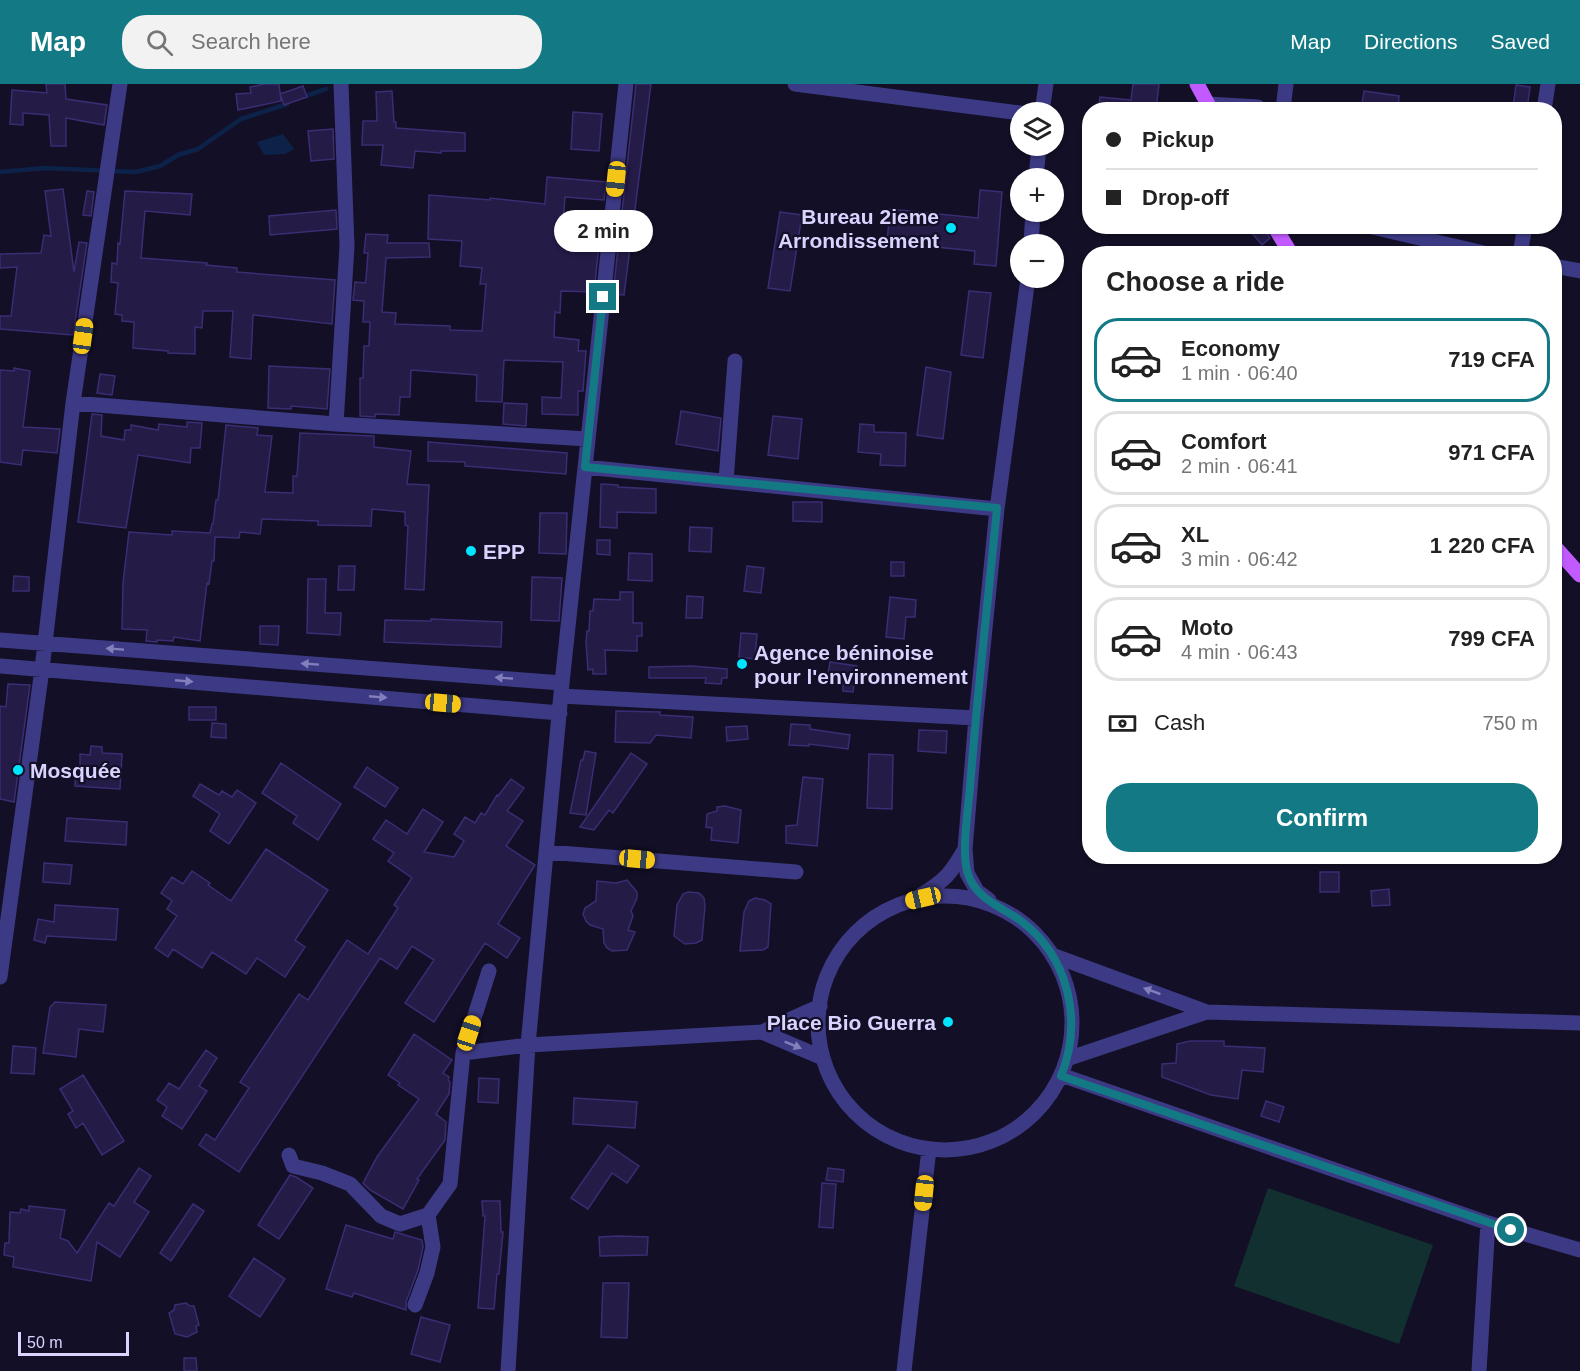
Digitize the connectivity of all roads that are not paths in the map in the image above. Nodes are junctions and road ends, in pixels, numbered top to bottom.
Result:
1 (120, 84) edge
2 (340, 84) edge
3 (626, 84) edge
4 (795, 84) edge
5 (1046, 84) edge
6 (1197, 84) edge
7 (1286, 84) edge
8 (1548, 84) edge
9 (837, 87) edge
10 (1043, 102) edge
11 (1206, 102) edge
12 (1283, 102) edge
13 (1545, 102) edge
14 (1010, 112) edge
15 (1402, 234) edge
16 (1454, 246) edge
17 (1562, 268) edge
18 (1580, 271) edge
19 (1027, 288) edge
20 (735, 361) dead end
21 (73, 403) junction
22 (336, 424) junction
23 (588, 439) junction
24 (585, 467) junction
25 (726, 481) junction
26 (997, 508) junction
27 (1562, 555) edge
28 (1580, 575) edge
29 (0, 640) edge
30 (45, 644) junction
31 (0, 666) edge
32 (42, 669) junction
33 (562, 689) junction
34 (560, 713) junction
35 (975, 718) junction
36 (965, 849) junction
37 (547, 852) junction
38 (796, 872) dead end
39 (910, 900) junction
40 (999, 908) junction
41 (1052, 955) junction
42 (489, 971) dead end
43 (0, 977) edge
44 (820, 1006) junction
45 (1207, 1012) junction
46 (1580, 1023) edge
47 (762, 1032) junction
48 (528, 1045) junction
49 (463, 1053) junction
50 (824, 1058) junction
51 (1067, 1059) junction
52 (1061, 1076) junction
53 (929, 1149) junction
54 (289, 1155) dead end
55 (428, 1215) junction
56 (1488, 1223) junction
57 (1580, 1250) edge
58 (415, 1305) dead end
59 (508, 1371) edge
60 (904, 1371) edge
61 (1479, 1371) edge

1 - 21 street
2 - 22 street
3 - 23 street
4 - 9 street
5 - 10 street
6 - 11 main road
7 - 12 street
8 - 13 street
9 - 14 street
15 - 16 street
17 - 18 street
19 - 26 street
20 - 25 street
21 - 22 street
21 - 30 street
22 - 23 street
23 - 24 street
24 - 25 street
24 - 33 street
25 - 26 street
26 - 35 street
27 - 28 main road
29 - 30 street
30 - 32 street
33 -> 30 street
31 - 32 street
32 -> 34 street
32 - 43 street
33 - 34 street
33 - 35 street
34 - 37 street
35 - 36 street
36 - 39 street
36 - 40 street
37 - 38 street
37 - 48 street
39 - 40 street
39 - 44 street
40 - 41 street
45 -> 41 street
41 - 51 street
42 - 49 street
44 - 47 street
44 - 50 street
45 - 46 street
45 - 51 street
47 - 48 street
47 -> 50 street
48 - 49 street
48 - 59 street
49 - 55 street
50 - 53 street
51 - 52 street
52 - 53 street
52 - 56 street
53 - 60 street
54 - 55 street
55 - 58 street
56 - 57 street
56 - 61 street

